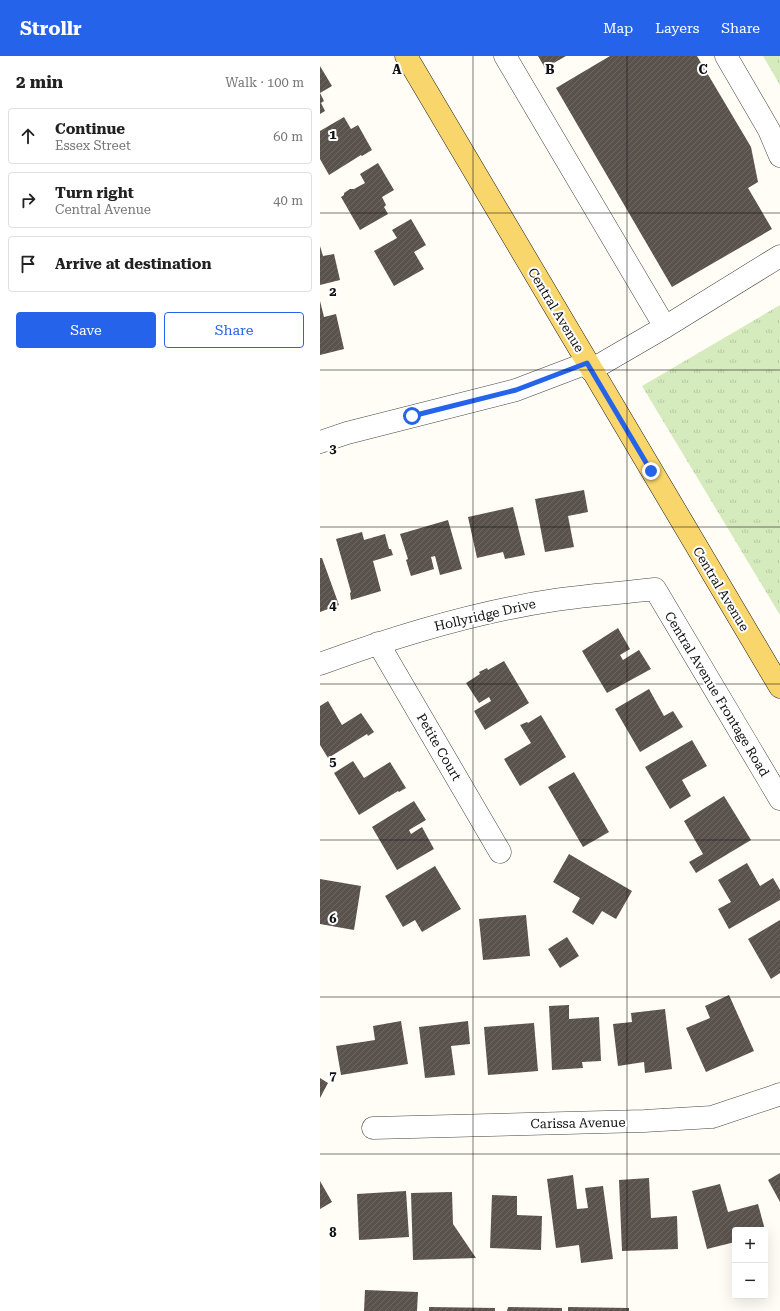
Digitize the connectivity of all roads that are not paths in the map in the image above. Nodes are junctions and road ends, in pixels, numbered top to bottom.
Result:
1 (406, 56) edge
2 (505, 56) edge
3 (726, 56) edge
4 (780, 156) edge
5 (780, 256) edge
6 (665, 327) junction
7 (589, 366) junction
8 (320, 442) edge
9 (655, 589) joint
10 (378, 643) junction
11 (320, 664) edge
12 (780, 688) edge
13 (780, 799) edge
14 (500, 852) dead end
15 (780, 1094) edge
16 (373, 1128) dead end

1 - 7 main road, Central Avenue
2 - 6 street
3 - 4 street
5 - 6 street
6 - 7 street
7 - 8 street
7 - 12 main road, Central Avenue
9 - 10 street, Hollyridge Drive
9 - 13 street, Central Avenue Frontage Road
10 - 11 street, Hollyridge Drive
10 - 14 street, Petite Court
15 - 16 street, Carissa Avenue

